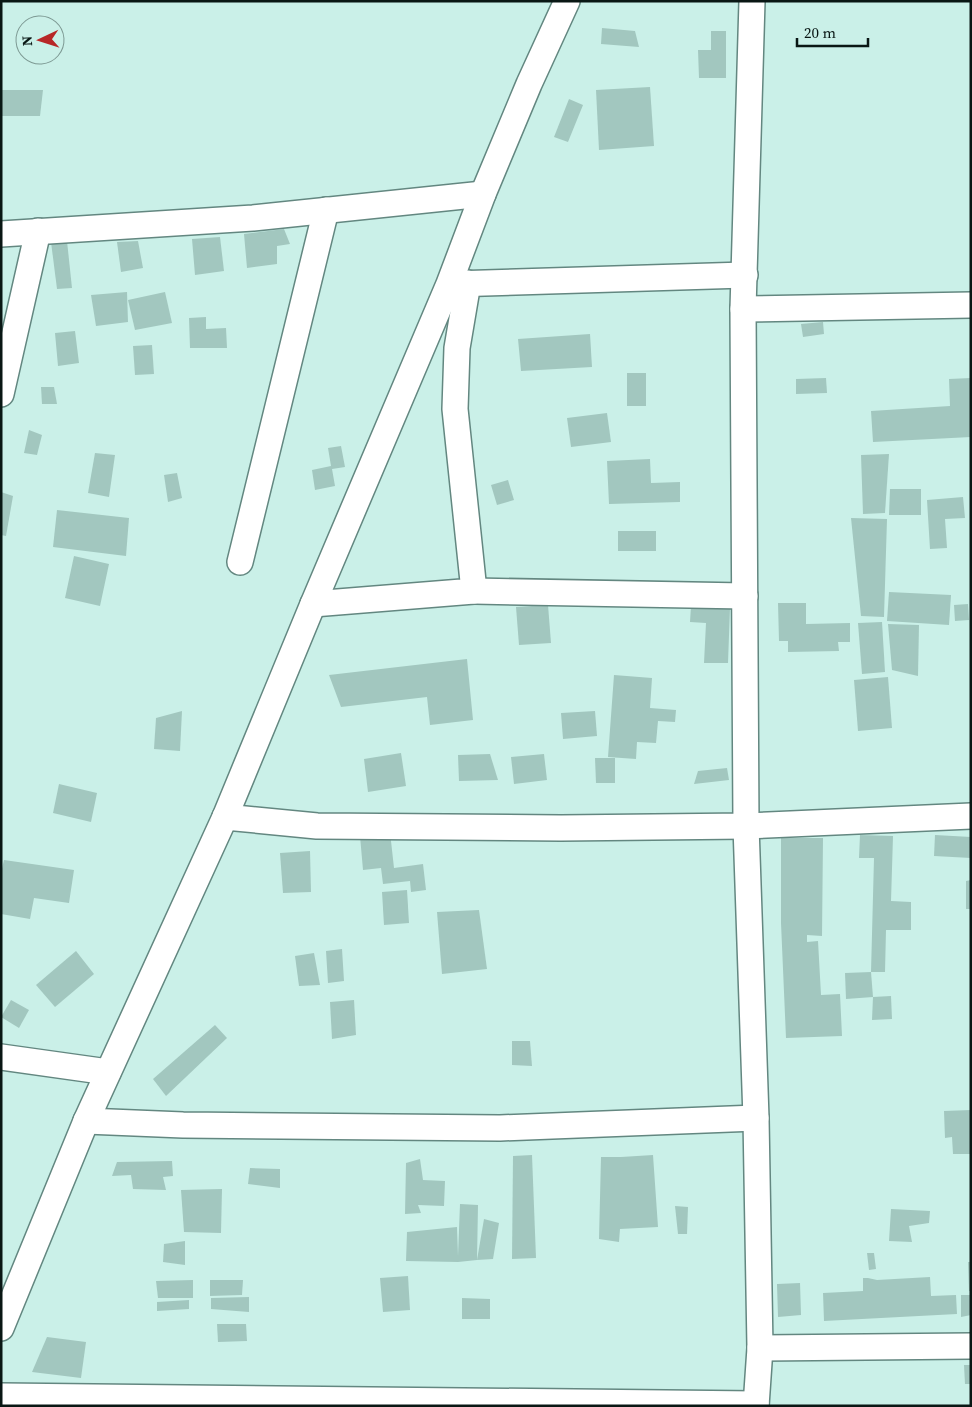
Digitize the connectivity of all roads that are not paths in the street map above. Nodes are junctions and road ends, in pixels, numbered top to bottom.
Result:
1 (567, 1) edge
2 (752, 1) edge
3 (483, 194) junction
4 (326, 210) junction
5 (38, 231) junction
6 (1, 234) edge
7 (745, 275) junction
8 (459, 284) junction
9 (971, 305) edge
10 (743, 309) junction
11 (1, 394) edge
12 (240, 562) dead end
13 (474, 591) junction
14 (746, 596) junction
15 (313, 604) junction
16 (971, 816) edge
17 (225, 817) junction
18 (746, 826) junction
19 (1, 1057) edge
20 (108, 1072) junction
21 (756, 1118) junction
22 (86, 1121) junction
23 (1, 1328) edge
24 (971, 1346) edge
25 (760, 1348) junction
26 (10, 1399) edge
27 (756, 1405) edge

1 - 3 street
2 - 7 street
3 - 4 street
3 - 8 street
4 - 5 street
4 - 12 street
5 - 6 street
5 - 11 street
7 - 8 street
7 - 10 street
8 - 13 street
8 - 15 street
9 - 10 street
10 - 14 street
13 - 14 street
13 - 15 street
14 - 18 street
15 - 17 street
16 - 18 street
17 - 18 street
17 - 20 street
18 - 21 street
19 - 20 street
20 - 22 street
21 - 22 street
21 - 25 street
22 - 23 street
24 - 25 street
25 - 27 street
26 - 27 street

